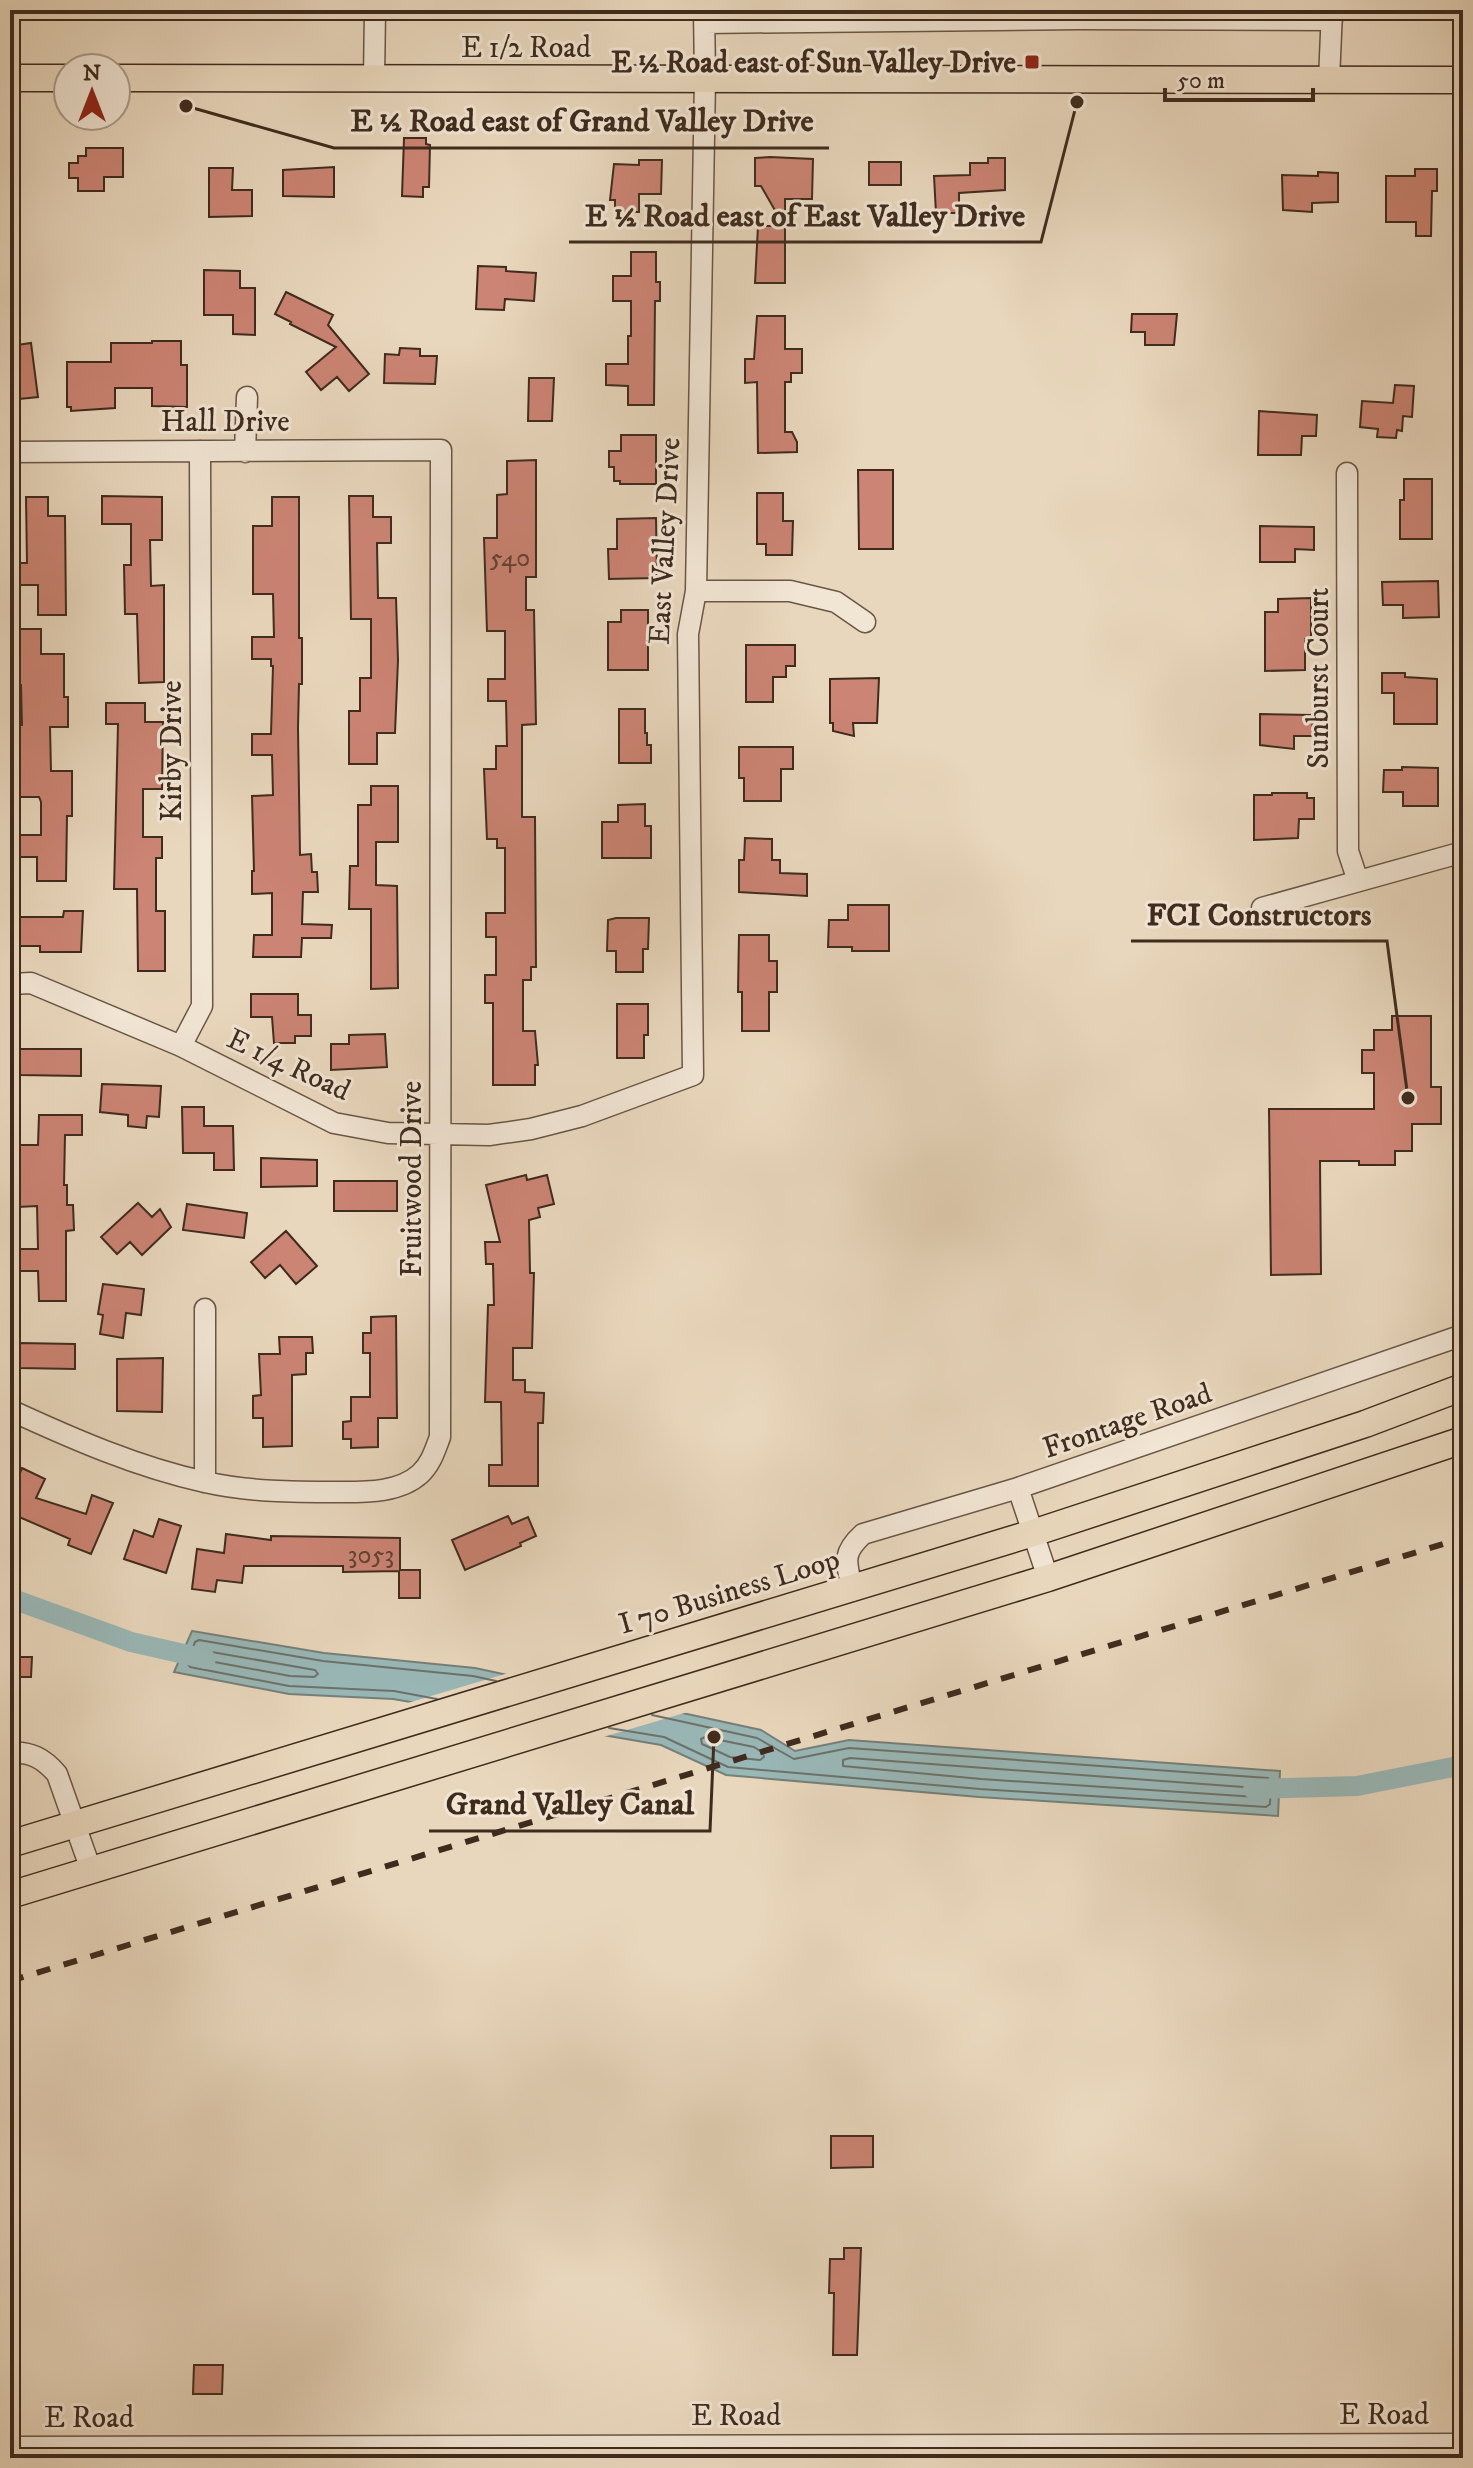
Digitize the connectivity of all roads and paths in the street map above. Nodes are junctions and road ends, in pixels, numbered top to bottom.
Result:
1 (375, 10) edge
2 (1332, 15) edge
3 (704, 16) edge
4 (10, 78) edge
5 (52, 78) edge
6 (132, 78) edge
7 (374, 79) junction
8 (705, 79) junction
9 (1329, 80) junction
10 (1463, 80) edge
11 (247, 397) dead end
12 (441, 450) joint
13 (200, 451) junction
14 (10, 452) edge
15 (245, 452) junction
16 (1347, 473) dead end
17 (696, 591) junction
18 (865, 622) dead end
19 (1463, 852) edge
20 (1358, 881) junction
21 (1262, 908) dead end
22 (10, 984) edge
23 (181, 1046) junction
24 (693, 1075) joint
25 (441, 1135) junction
26 (205, 1309) dead end
27 (1463, 1335) edge
28 (1463, 1387) edge
29 (10, 1410) edge
30 (1463, 1440) edge
31 (205, 1482) junction
32 (1018, 1488) junction
33 (1033, 1533) junction
34 (1048, 1578) junction
35 (852, 1587) junction
36 (10, 1753) edge
37 (76, 1824) junction
38 (10, 1844) edge
39 (91, 1870) junction
40 (10, 1895) edge
41 (1463, 2444) edge
42 (10, 2447) edge
43 (142, 2452) edge
44 (380, 2452) edge
45 (755, 2452) edge

1 - 7 street
2 - 3 street
2 - 9 street
3 - 8 street, East Valley Drive
4 - 5 main road
6 - 7 main road, E 1/2 Road
7 - 8 main road, E 1/2 Road
8 - 9 main road, E 1/2 Road
8 - 17 street, East Valley Drive
9 - 10 main road, E 1/2 Road
11 - 15 street
12 - 15 street, Hall Drive
12 - 25 street, Fruitwood Drive
13 - 14 street, Hall Drive
13 - 15 street, Hall Drive
13 - 23 street, Kirby Drive
16 - 20 street, Sunburst Court
17 - 18 street
17 - 24 street, East Valley Drive
19 - 20 street
20 - 21 street
22 - 23 street, E 1/4 Road
23 - 25 street, E 1/4 Road
24 - 25 street, E 1/4 Road
25 - 31 street, Fruitwood Drive
26 - 31 street
27 - 32 street, Frontage Road
28 - 33 main road, I 70 Business Loop
29 - 31 street, Fruitwood Drive
30 - 34 main road
32 - 33 street
32 - 35 street, Frontage Road
33 - 34 street
33 - 35 main road, I 70 Business Loop
34 - 39 main road
35 - 37 main road, I 70 Business Loop
36 - 37 street
37 - 38 main road, I 70 Business Loop
37 - 39 street
39 - 40 main road
41 - 45 street, E Road
42 - 43 street, E Road
43 - 44 street, E Road
44 - 45 street, E Road

